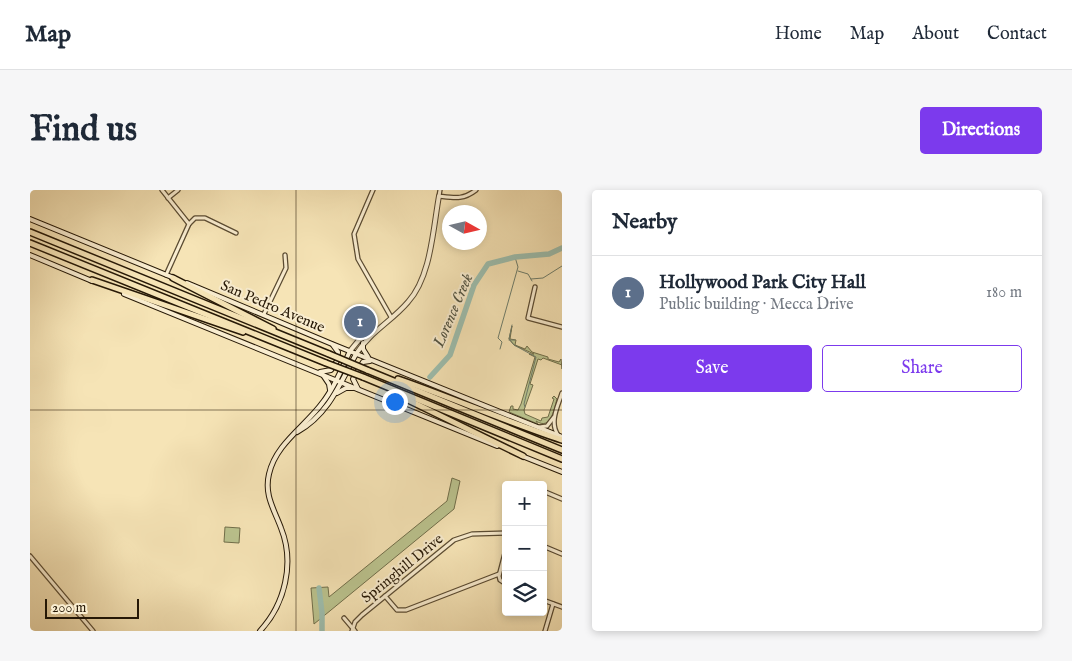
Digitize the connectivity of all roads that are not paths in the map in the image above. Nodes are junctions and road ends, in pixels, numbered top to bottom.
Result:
1 (162, 190) edge
2 (170, 190) edge
3 (178, 190) edge
4 (373, 190) edge
5 (440, 190) edge
6 (476, 190) edge
7 (165, 194) junction
8 (439, 196) junction
9 (168, 198) junction
10 (30, 219) edge
11 (189, 224) junction
12 (30, 232) edge
13 (236, 233) dead end
14 (30, 243) edge
15 (30, 255) edge
16 (285, 255) dead end
17 (166, 275) junction
18 (173, 278) junction
19 (92, 280) junction
20 (535, 287) dead end
21 (264, 314) junction
22 (391, 317) junction
23 (562, 326) edge
24 (372, 333) junction
25 (289, 338) junction
26 (267, 339) junction
27 (329, 343) junction
28 (363, 344) junction
29 (350, 351) junction
30 (356, 354) junction
31 (369, 359) junction
32 (374, 361) junction
33 (319, 373) junction
34 (375, 373) junction
35 (363, 377) junction
36 (336, 380) junction
37 (341, 382) junction
38 (358, 389) junction
39 (330, 392) junction
40 (562, 393) edge
41 (335, 394) junction
42 (554, 417) junction
43 (538, 427) junction
44 (293, 435) junction
45 (561, 437) edge
46 (562, 450) edge
47 (523, 456) junction
48 (562, 459) edge
49 (562, 472) edge
50 (547, 493) edge
51 (562, 499) edge
52 (502, 533) edge
53 (547, 548) edge
54 (562, 554) edge
55 (30, 556) edge
56 (502, 563) edge
57 (499, 574) junction
58 (502, 581) edge
59 (385, 596) junction
60 (547, 602) edge
61 (553, 604) junction
62 (562, 608) edge
63 (344, 618) dead end
64 (353, 630) edge
65 (93, 631) edge
66 (260, 631) edge
67 (545, 631) edge

1 - 7 street
2 - 7 street
3 - 9 street
4 - 22 street
5 - 8 street
6 - 8 street
7 - 9 street
8 - 22 main road
9 - 11 street
10 - 17 main road, San Pedro Avenue
11 - 13 street
11 - 17 street
12 - 25 highway
14 - 26 highway
15 - 19 main road
16 - 21 street
17 - 18 main road, San Pedro Avenue
18 - 21 main road, San Pedro Avenue
18 - 25 highway
19 - 26 highway
19 - 33 main road
20 - 23 street
21 - 27 main road, San Pedro Avenue
22 - 24 main road
24 - 28 main road
24 - 29 main road
25 - 34 highway, bridge
26 - 35 highway, bridge
27 - 29 main road, San Pedro Avenue
27 - 33 main road
28 - 30 main road
28 - 31 main road
29 - 30 main road, San Pedro Avenue
29 - 36 main road
30 - 31 main road, San Pedro Avenue
30 - 37 main road
31 - 32 main road, San Pedro Avenue
32 - 38 main road
32 - 43 main road, San Pedro Avenue
33 - 36 main road
33 - 39 main road
34 - 45 highway
34 - 46 highway
35 - 47 highway
35 - 48 highway
36 - 37 main road
36 - 39 main road
37 - 38 main road
37 - 41 main road
38 - 41 main road
38 - 47 main road
39 - 44 main road
40 - 42 street
41 - 44 main road
42 - 43 street
42 - 45 street
43 - 45 main road, San Pedro Avenue
44 - 66 main road
47 - 49 main road
50 - 51 street
52 - 59 street, Springhill Drive
53 - 54 street
55 - 65 street
56 - 57 street
57 - 58 street
57 - 59 street
59 - 64 street, Springhill Drive
60 - 61 street
61 - 62 street
61 - 67 street
63 - 64 street

